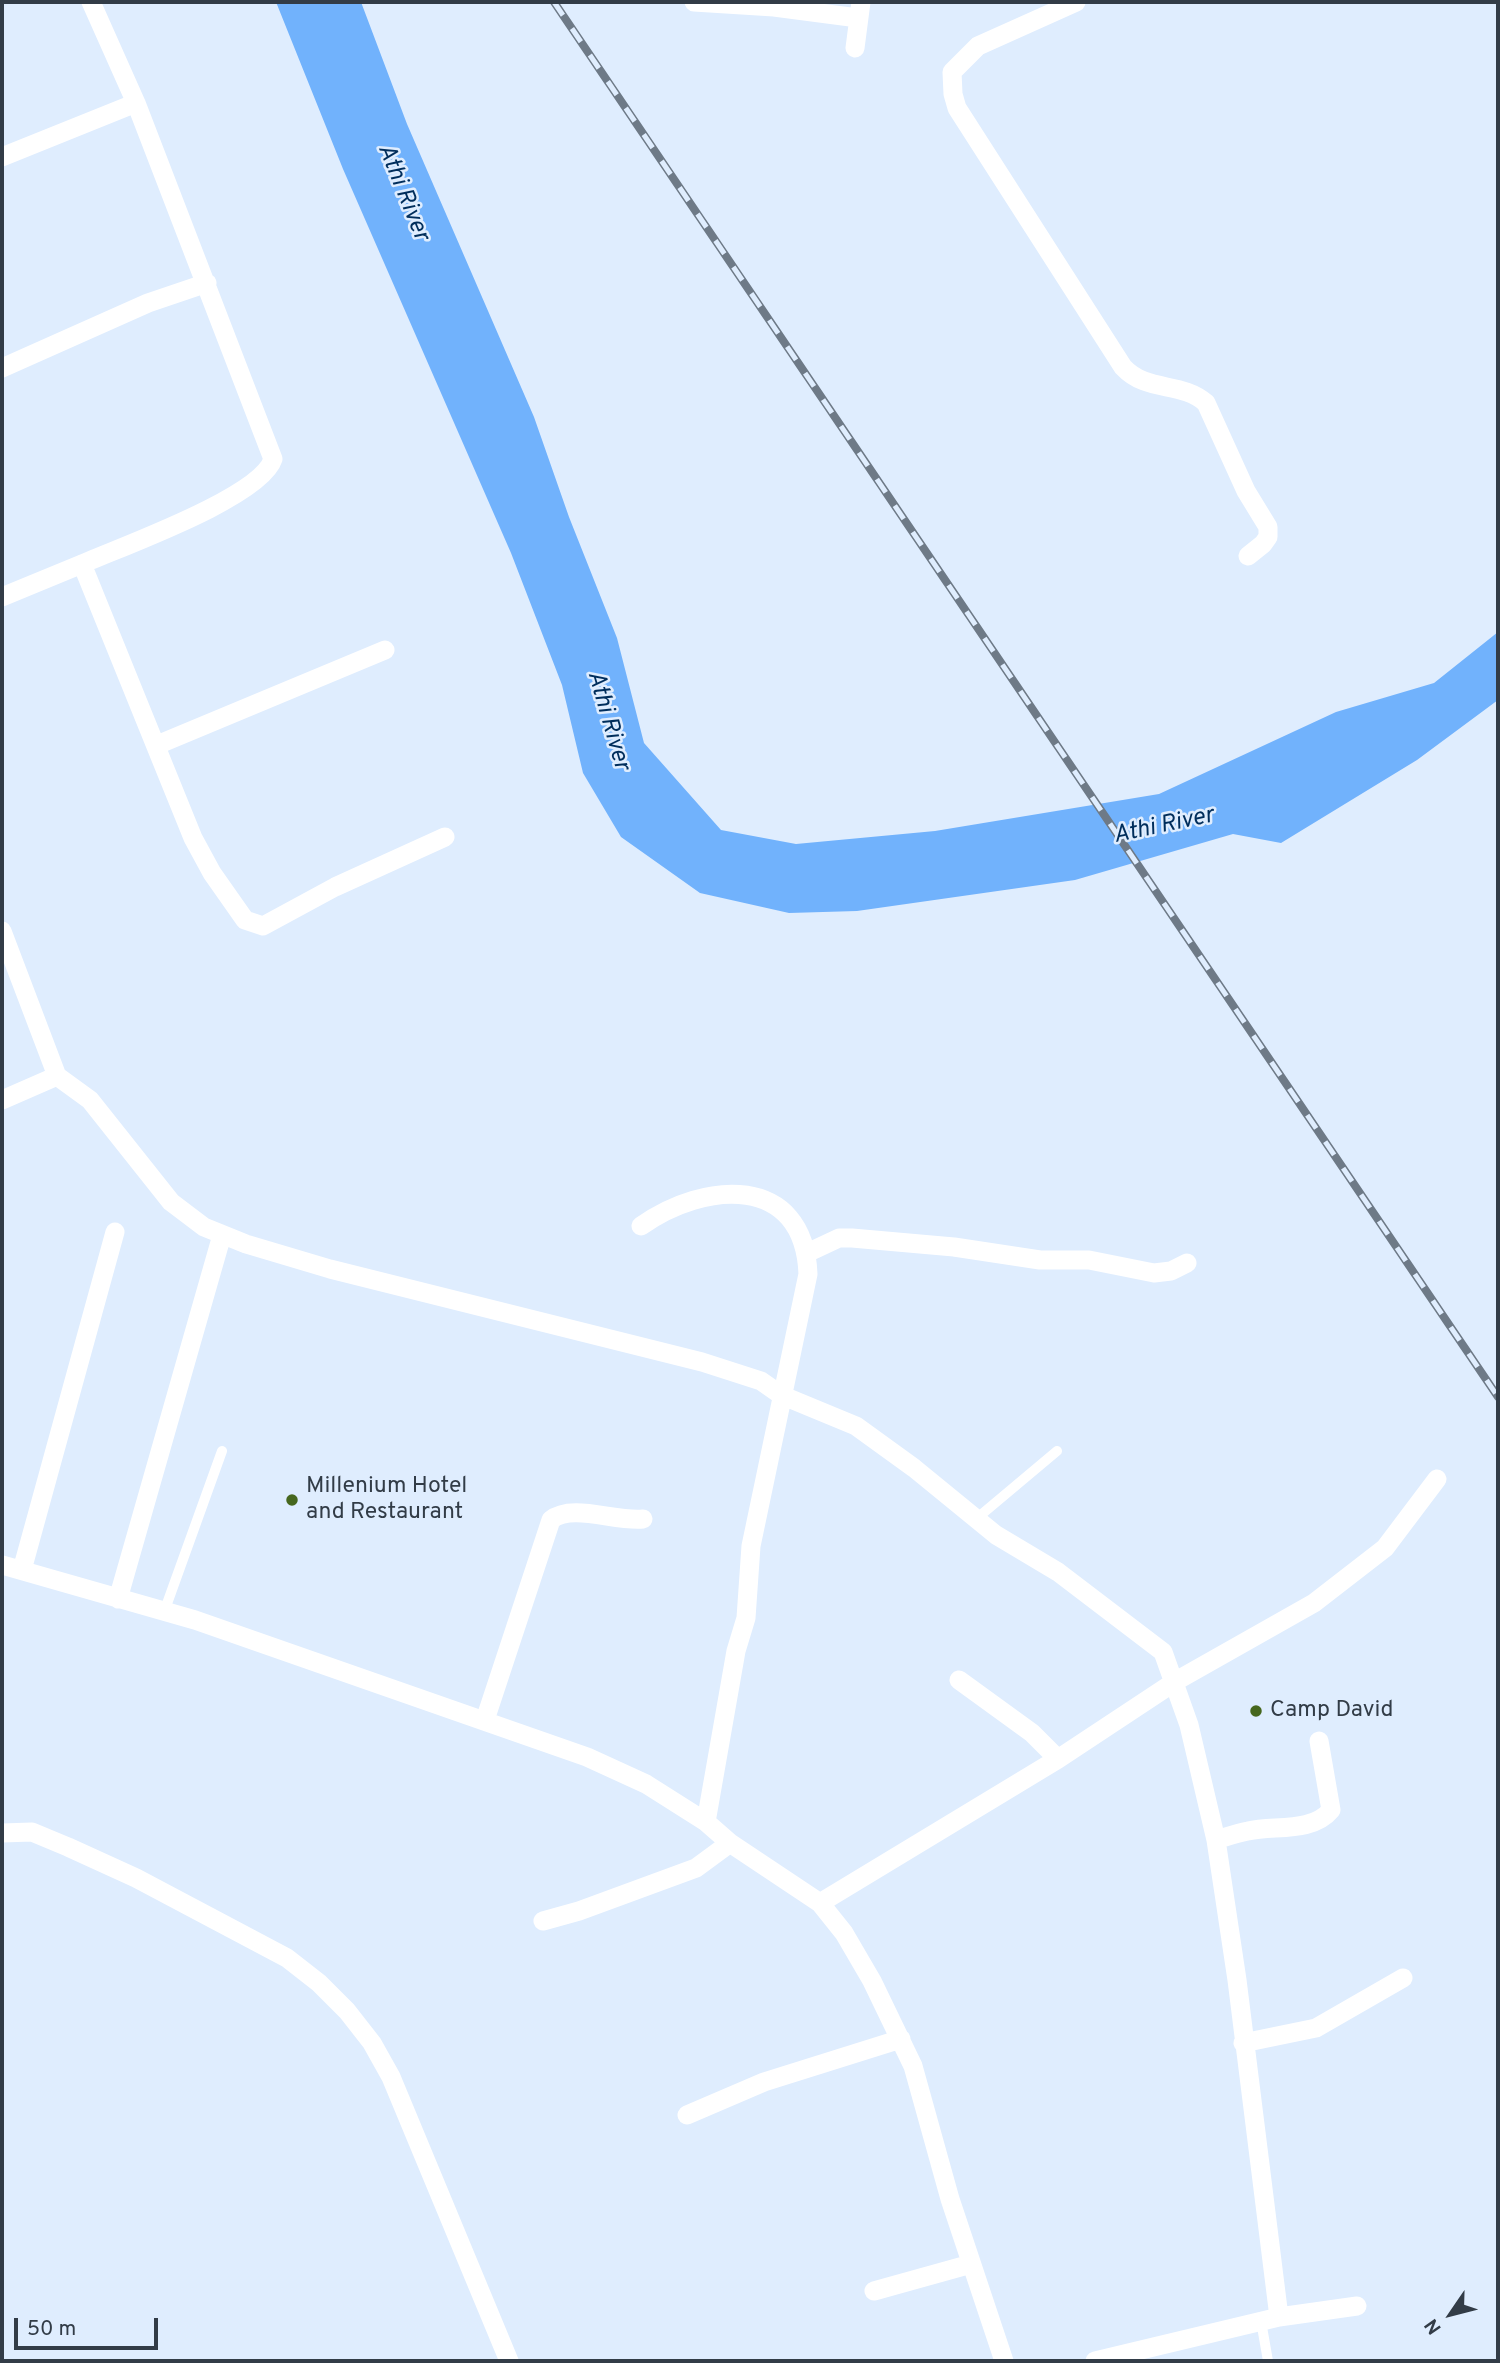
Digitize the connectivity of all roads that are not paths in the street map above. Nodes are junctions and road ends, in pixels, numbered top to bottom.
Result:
1 (91, 2) edge
2 (694, 2) edge
3 (1076, 2) edge
4 (860, 10) edge
5 (855, 48) dead end
6 (136, 103) junction
7 (2, 157) edge
8 (207, 284) junction
9 (2, 368) edge
10 (1248, 556) dead end
11 (82, 564) junction
12 (2, 597) edge
13 (385, 650) dead end
14 (157, 745) junction
15 (445, 836) dead end
16 (2, 931) edge
17 (57, 1076) junction
18 (2, 1100) edge
19 (641, 1226) dead end
20 (115, 1232) dead end
21 (222, 1236) junction
22 (807, 1253) junction
23 (1187, 1263) dead end
24 (781, 1395) junction
25 (222, 1451) dead end
26 (1057, 1451) dead end
27 (1437, 1479) dead end
28 (643, 1519) dead end
29 (976, 1519) junction
30 (2, 1565) edge
31 (22, 1570) junction
32 (118, 1599) junction
33 (164, 1612) junction
34 (959, 1680) dead end
35 (1176, 1681) junction
36 (485, 1720) junction
37 (1319, 1741) dead end
38 (1058, 1759) junction
39 (706, 1822) junction
40 (2, 1833) edge
41 (1216, 1840) junction
42 (730, 1843) junction
43 (820, 1903) junction
44 (543, 1921) dead end
45 (1402, 1978) dead end
46 (901, 2039) junction
47 (1244, 2043) junction
48 (687, 2115) dead end
49 (971, 2264) junction
50 (874, 2291) dead end
51 (1357, 2306) dead end
52 (1270, 2319) junction
53 (509, 2361) edge
54 (1004, 2361) edge
55 (1095, 2361) edge
56 (1268, 2361) edge

1 - 6 street
2 - 4 street
3 - 10 street
4 - 5 street
6 - 7 street
6 - 8 street
8 - 9 street
8 - 11 street
11 - 12 street
11 - 14 street
13 - 14 street
14 - 15 street
16 - 17 street
17 - 18 street
17 - 21 street
19 - 22 street
20 - 31 street
21 - 24 street
21 - 32 street
22 - 23 street
22 - 24 street
24 - 29 street
24 - 39 street
25 - 33 lane
26 - 29 lane
27 - 35 street
28 - 36 street
29 - 35 street
30 - 31 street
31 - 32 street
32 - 33 street
33 - 36 street
34 - 38 street
35 - 38 street
35 - 41 street
36 - 39 street
37 - 41 street
38 - 43 street
39 - 42 street
40 - 53 street
41 - 47 street
42 - 43 street
42 - 44 street
43 - 46 street
45 - 47 street
46 - 48 street
46 - 49 street
47 - 52 street
49 - 50 street
49 - 54 street
51 - 52 street
52 - 55 street
52 - 56 lane

